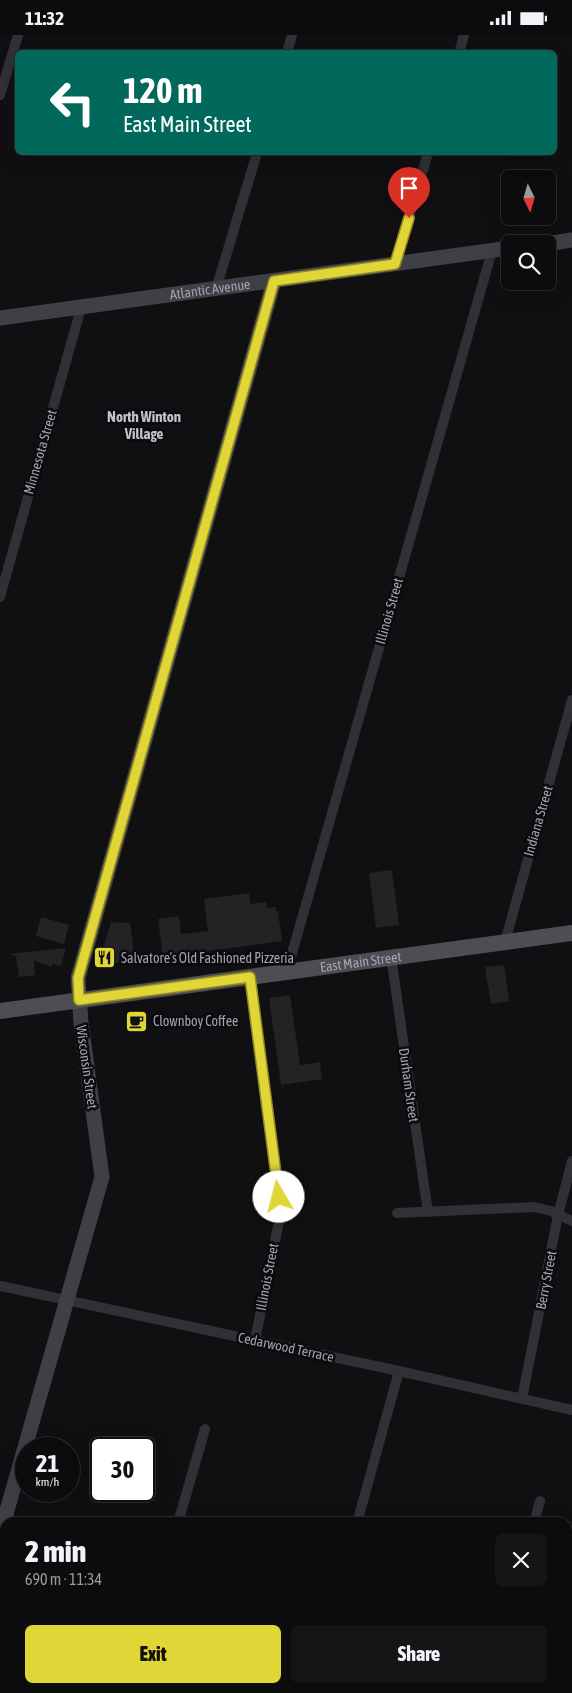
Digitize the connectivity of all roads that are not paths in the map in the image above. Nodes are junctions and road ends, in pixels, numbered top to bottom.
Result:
1 (18, 35) edge
2 (292, 35) edge
3 (464, 35) edge
4 (288, 50) edge
5 (459, 50) edge
6 (0, 95) edge
7 (256, 155) edge
8 (427, 155) edge
9 (572, 240) edge
10 (556, 242) edge
11 (501, 250) edge
12 (492, 251) junction
13 (395, 264) junction
14 (274, 281) junction
15 (216, 289) junction
16 (81, 307) junction
17 (0, 318) edge
18 (0, 597) edge
19 (572, 700) edge
20 (572, 933) edge
21 (504, 942) junction
22 (390, 957) junction
23 (287, 971) junction
24 (250, 977) junction
25 (79, 1000) junction
26 (0, 1011) edge
27 (572, 1161) edge
28 (428, 1212) junction
29 (397, 1213) dead end
30 (558, 1215) junction
31 (572, 1221) edge
32 (0, 1286) edge
33 (66, 1299) junction
34 (255, 1340) junction
35 (399, 1371) junction
36 (522, 1399) junction
37 (572, 1410) edge
38 (205, 1429) dead end
39 (540, 1501) dead end
40 (5, 1517) edge
41 (180, 1517) edge
42 (360, 1517) edge
43 (536, 1517) edge

1 - 6 street
2 - 4 street
3 - 5 street
7 - 15 street
8 - 13 street
9 - 10 street
11 - 12 street, Atlantic Avenue
12 - 13 street, Atlantic Avenue
12 - 23 street, Illinois Street
13 - 14 street, Atlantic Avenue
14 - 15 street, Atlantic Avenue
14 - 25 street, Wisconsin Street
15 - 16 street, Atlantic Avenue
16 - 17 street, Atlantic Avenue
16 - 18 street, Minnesota Street
19 - 21 street, Indiana Street
20 - 21 main road, East Main Street
21 - 22 main road, East Main Street
22 - 23 main road, East Main Street
22 - 28 street, Durham Street
23 - 24 main road, East Main Street
24 - 25 main road, East Main Street
24 - 34 street, Illinois Street
25 - 26 main road, East Main Street
25 - 33 street, Wisconsin Street
27 - 30 street, Berry Street
28 - 29 street
28 - 30 street
30 - 31 street
30 - 36 street, Berry Street
32 - 33 street, Cedarwood Terrace
33 - 34 street, Cedarwood Terrace
33 - 40 street, Wisconsin Street
34 - 35 street, Cedarwood Terrace
35 - 36 street, Cedarwood Terrace
35 - 42 street
36 - 37 street, Cedarwood Terrace
38 - 41 street
39 - 43 street

